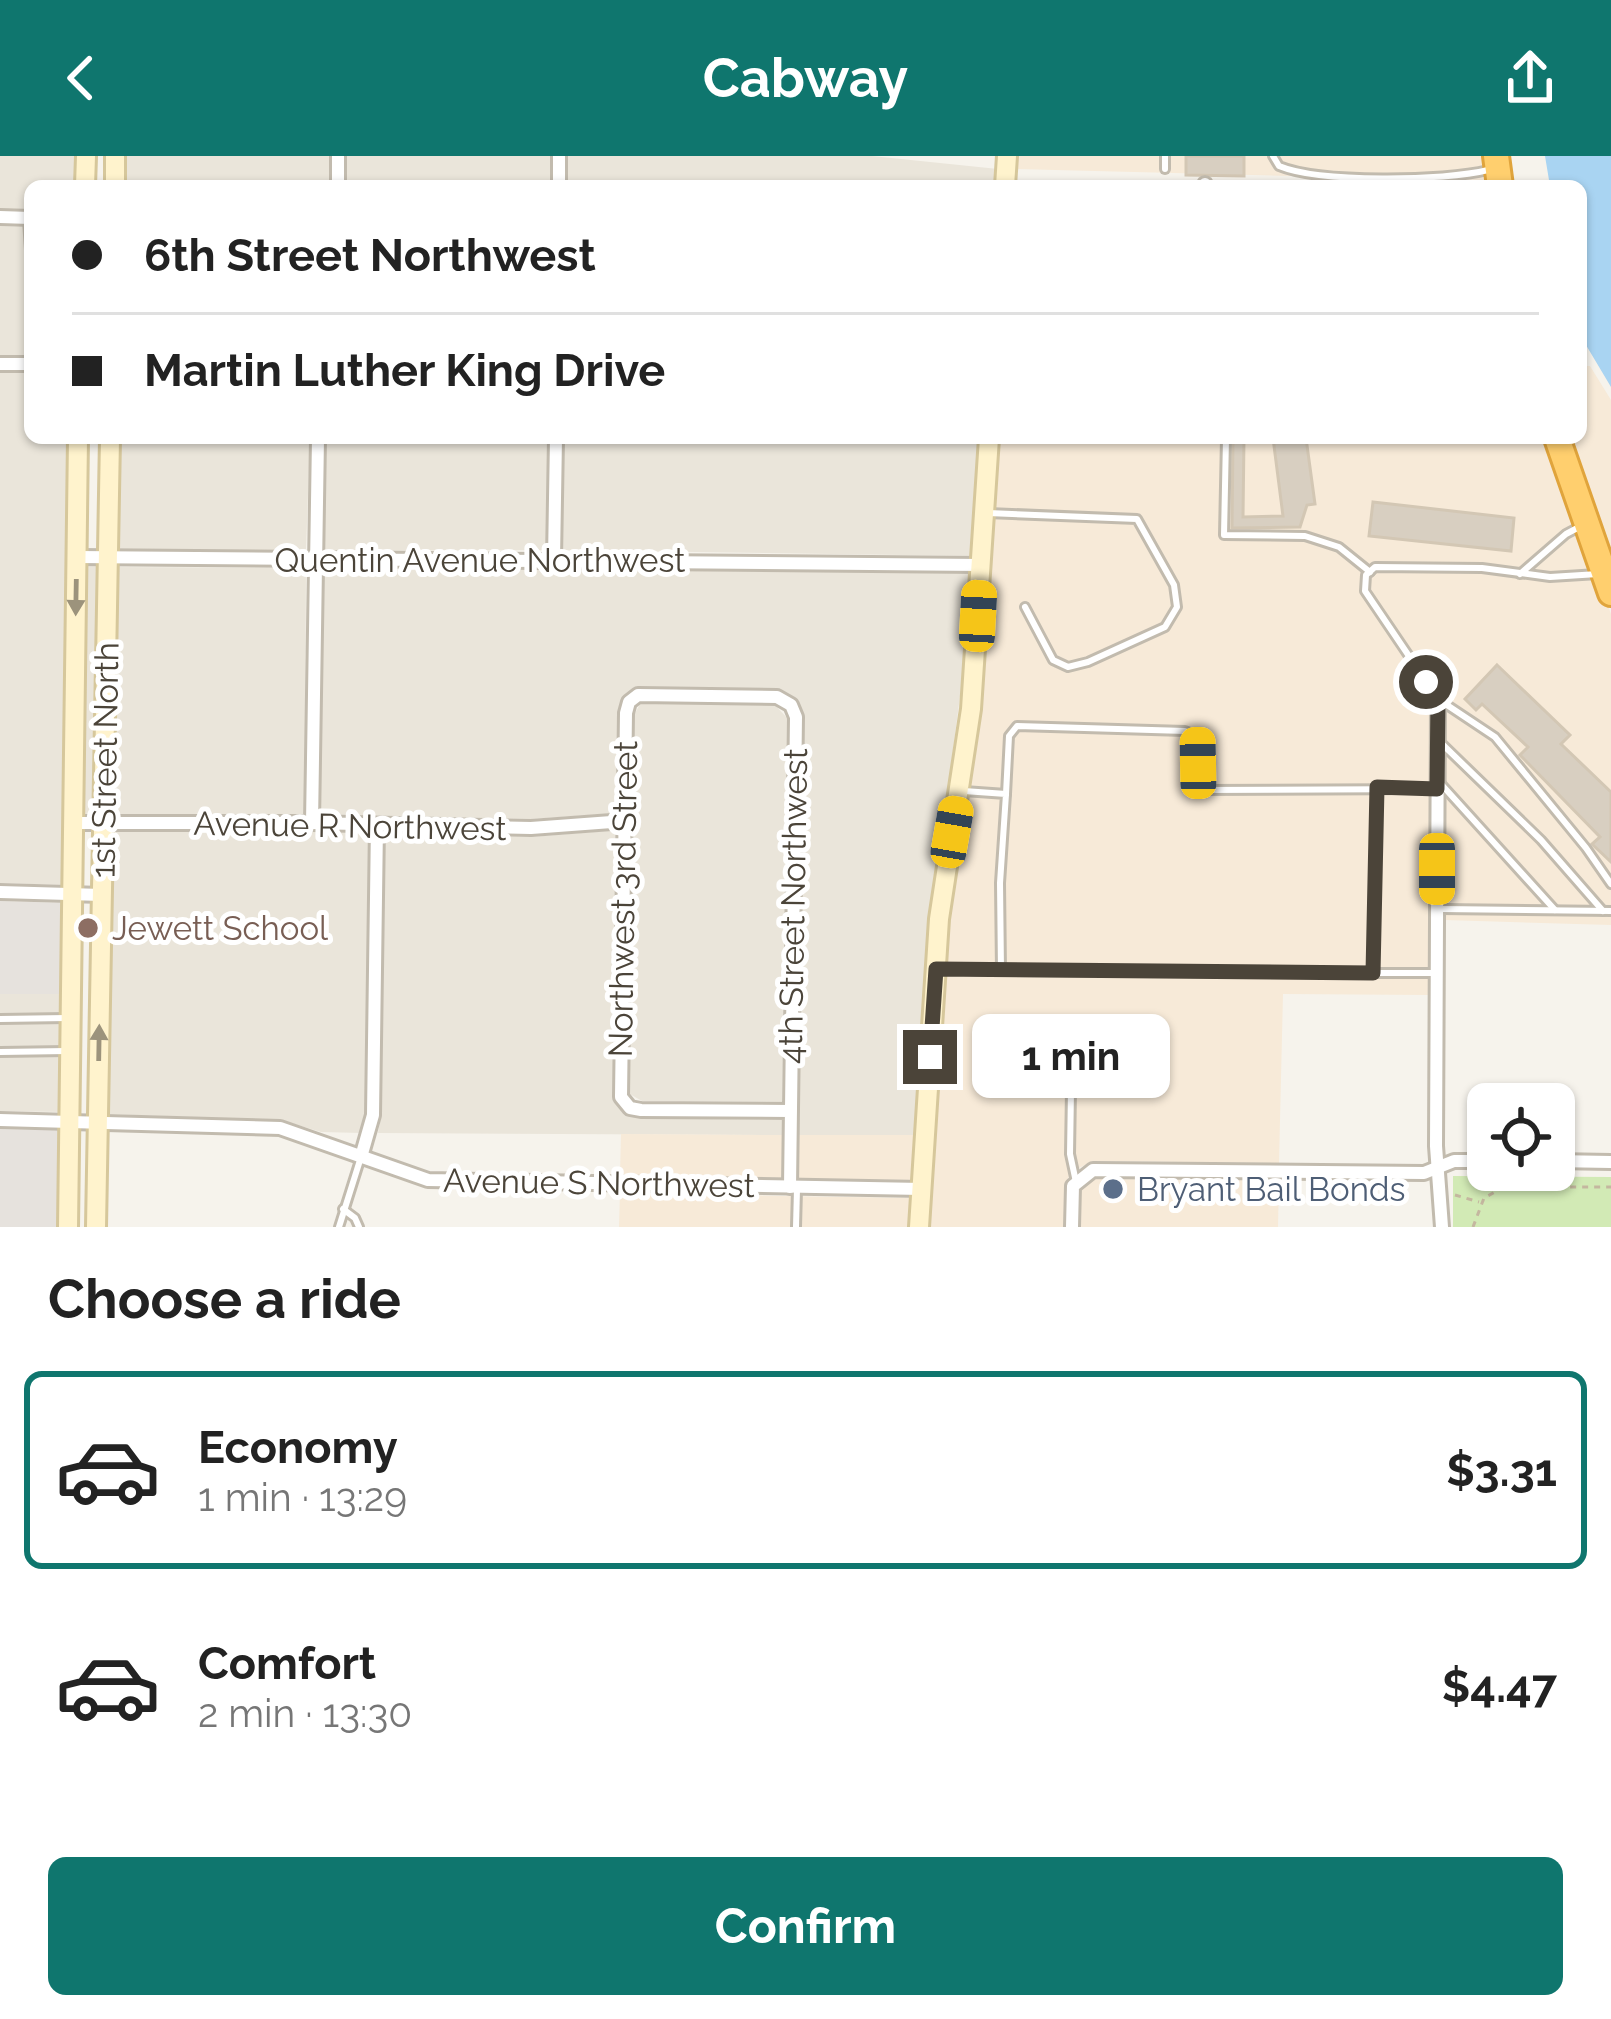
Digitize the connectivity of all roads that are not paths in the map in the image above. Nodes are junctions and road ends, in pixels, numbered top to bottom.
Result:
1 (1165, 156) edge
2 (1273, 156) edge
3 (1166, 169) dead end
4 (1498, 170) edge
5 (78, 444) edge
6 (110, 444) edge
7 (317, 444) edge
8 (556, 444) edge
9 (989, 444) edge
10 (1226, 444) edge
11 (1559, 444) edge
12 (985, 512) junction
13 (1586, 524) junction
14 (77, 556) junction
15 (107, 558) junction
16 (314, 559) junction
17 (554, 559) junction
18 (981, 565) junction
19 (1370, 572) junction
20 (1520, 574) junction
21 (1605, 577) edge
22 (1025, 607) dead end
23 (633, 699) joint
24 (1438, 699) junction
25 (1438, 739) junction
26 (1437, 785) junction
27 (1377, 787) junction
28 (959, 790) junction
29 (1006, 794) junction
30 (626, 821) junction
31 (74, 823) junction
32 (312, 823) junction
33 (104, 824) junction
34 (377, 825) junction
35 (1611, 884) edge
36 (0, 892) edge
37 (73, 894) junction
38 (102, 895) junction
39 (1437, 909) junction
40 (1556, 910) junction
41 (1607, 911) edge
42 (936, 969) junction
43 (1001, 971) junction
44 (1373, 973) junction
45 (1437, 973) junction
46 (71, 1018) junction
47 (0, 1019) edge
48 (0, 1052) edge
49 (70, 1052) junction
50 (1071, 1090) dead end
51 (790, 1111) junction
52 (0, 1120) edge
53 (69, 1121) junction
54 (98, 1122) junction
55 (361, 1157) junction
56 (1467, 1161) edge
57 (1575, 1161) edge
58 (1611, 1162) edge
59 (1439, 1167) junction
60 (1078, 1179) junction
61 (794, 1187) junction
62 (922, 1189) junction
63 (343, 1209) junction
64 (68, 1227) edge
65 (96, 1227) edge
66 (339, 1227) edge
67 (358, 1227) edge
68 (796, 1227) edge
69 (920, 1227) edge
70 (1072, 1227) edge
71 (1442, 1227) edge

1 - 3 lane
2 - 4 lane
5 - 14 main road, 1st Street North
6 - 15 main road, 1st Street North
7 - 16 street
8 - 17 street
9 - 12 main road
10 - 19 lane
11 - 13 highway
12 - 18 main road
12 - 22 lane
13 - 20 lane
13 - 21 highway
14 - 15 street, Quentin Avenue Northwest
14 -> 31 main road, 1st Street North
15 - 16 street, Quentin Avenue Northwest
15 - 33 main road, 1st Street North
16 - 17 street, Quentin Avenue Northwest
16 - 32 street
17 - 18 street, Quentin Avenue Northwest
18 - 28 main road
19 - 20 lane
19 - 24 lane
20 - 21 lane
23 - 30 street, Northwest 3rd Street
23 - 51 street, 4th Street Northwest
24 - 25 street
24 - 35 lane
25 - 26 street
25 - 41 lane
26 - 27 lane
26 - 39 street
26 - 40 lane
27 - 29 lane
27 - 44 lane
28 - 29 lane
28 - 42 main road
29 - 43 lane
30 - 34 street, Avenue R Northwest
30 - 51 street, Northwest 3rd Street
31 - 33 street, Avenue R Northwest
31 - 37 main road, 1st Street North
32 - 33 street, Avenue R Northwest
32 - 34 street, Avenue R Northwest
33 - 38 main road, 1st Street North
34 - 55 street
36 - 37 street
37 - 38 street
37 - 46 main road, 1st Street North
54 -> 38 main road, 1st Street North
39 - 40 lane
39 - 45 street
40 - 41 lane
42 - 43 lane
42 - 62 main road
43 - 44 lane
44 - 45 lane
45 - 59 street
46 - 47 lane
46 - 49 main road, 1st Street North
48 - 49 lane
49 - 53 main road, 1st Street North
50 - 60 lane
51 - 61 street, 4th Street Northwest
52 - 53 street, Avenue S Northwest
53 - 54 street, Avenue S Northwest
53 - 64 main road, 1st Street North
54 - 55 street, Avenue S Northwest
54 - 65 main road, 1st Street North
55 - 61 street, Avenue S Northwest
55 - 63 lane
56 - 59 street
57 - 58 street
59 - 60 street
59 - 71 street
60 - 70 street
61 - 62 street, Avenue S Northwest
61 - 68 lane
62 - 69 main road
63 - 66 lane
63 - 67 lane

